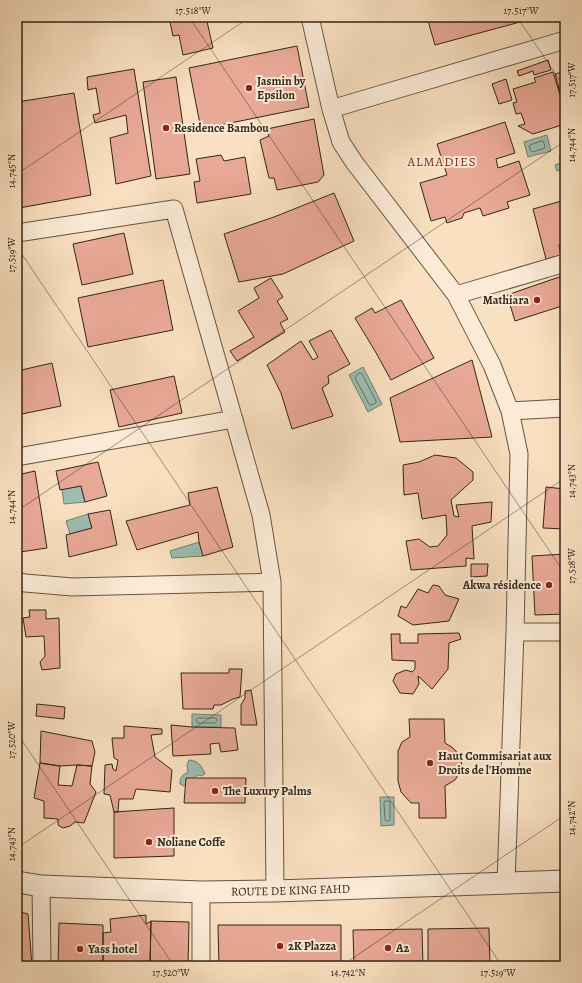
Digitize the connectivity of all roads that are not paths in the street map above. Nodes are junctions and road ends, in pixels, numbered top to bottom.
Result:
1 (310, 17) edge
2 (565, 40) edge
3 (331, 109) junction
4 (17, 233) edge
5 (565, 263) edge
6 (456, 295) junction
7 (565, 408) edge
8 (510, 411) junction
9 (234, 419) junction
10 (17, 457) edge
11 (17, 581) edge
12 (272, 582) junction
13 (515, 632) junction
14 (565, 632) edge
15 (565, 881) edge
16 (17, 882) edge
17 (506, 883) junction
18 (41, 886) junction
19 (275, 891) junction
20 (201, 892) junction
21 (42, 966) edge
22 (201, 966) edge

1 - 3 street
2 - 3 street
3 - 6 street
4 - 9 street
5 - 6 street
6 - 8 street
7 - 8 street
8 - 13 street
9 - 10 street
9 - 12 street
11 - 12 street
12 - 19 street
13 - 14 street
13 - 17 street
15 - 17 street, ROUTE DE KING FAHD
16 - 18 street, ROUTE DE KING FAHD
17 - 19 street, ROUTE DE KING FAHD
18 - 20 street, ROUTE DE KING FAHD
18 - 21 street
19 - 20 street, ROUTE DE KING FAHD
20 - 22 street

